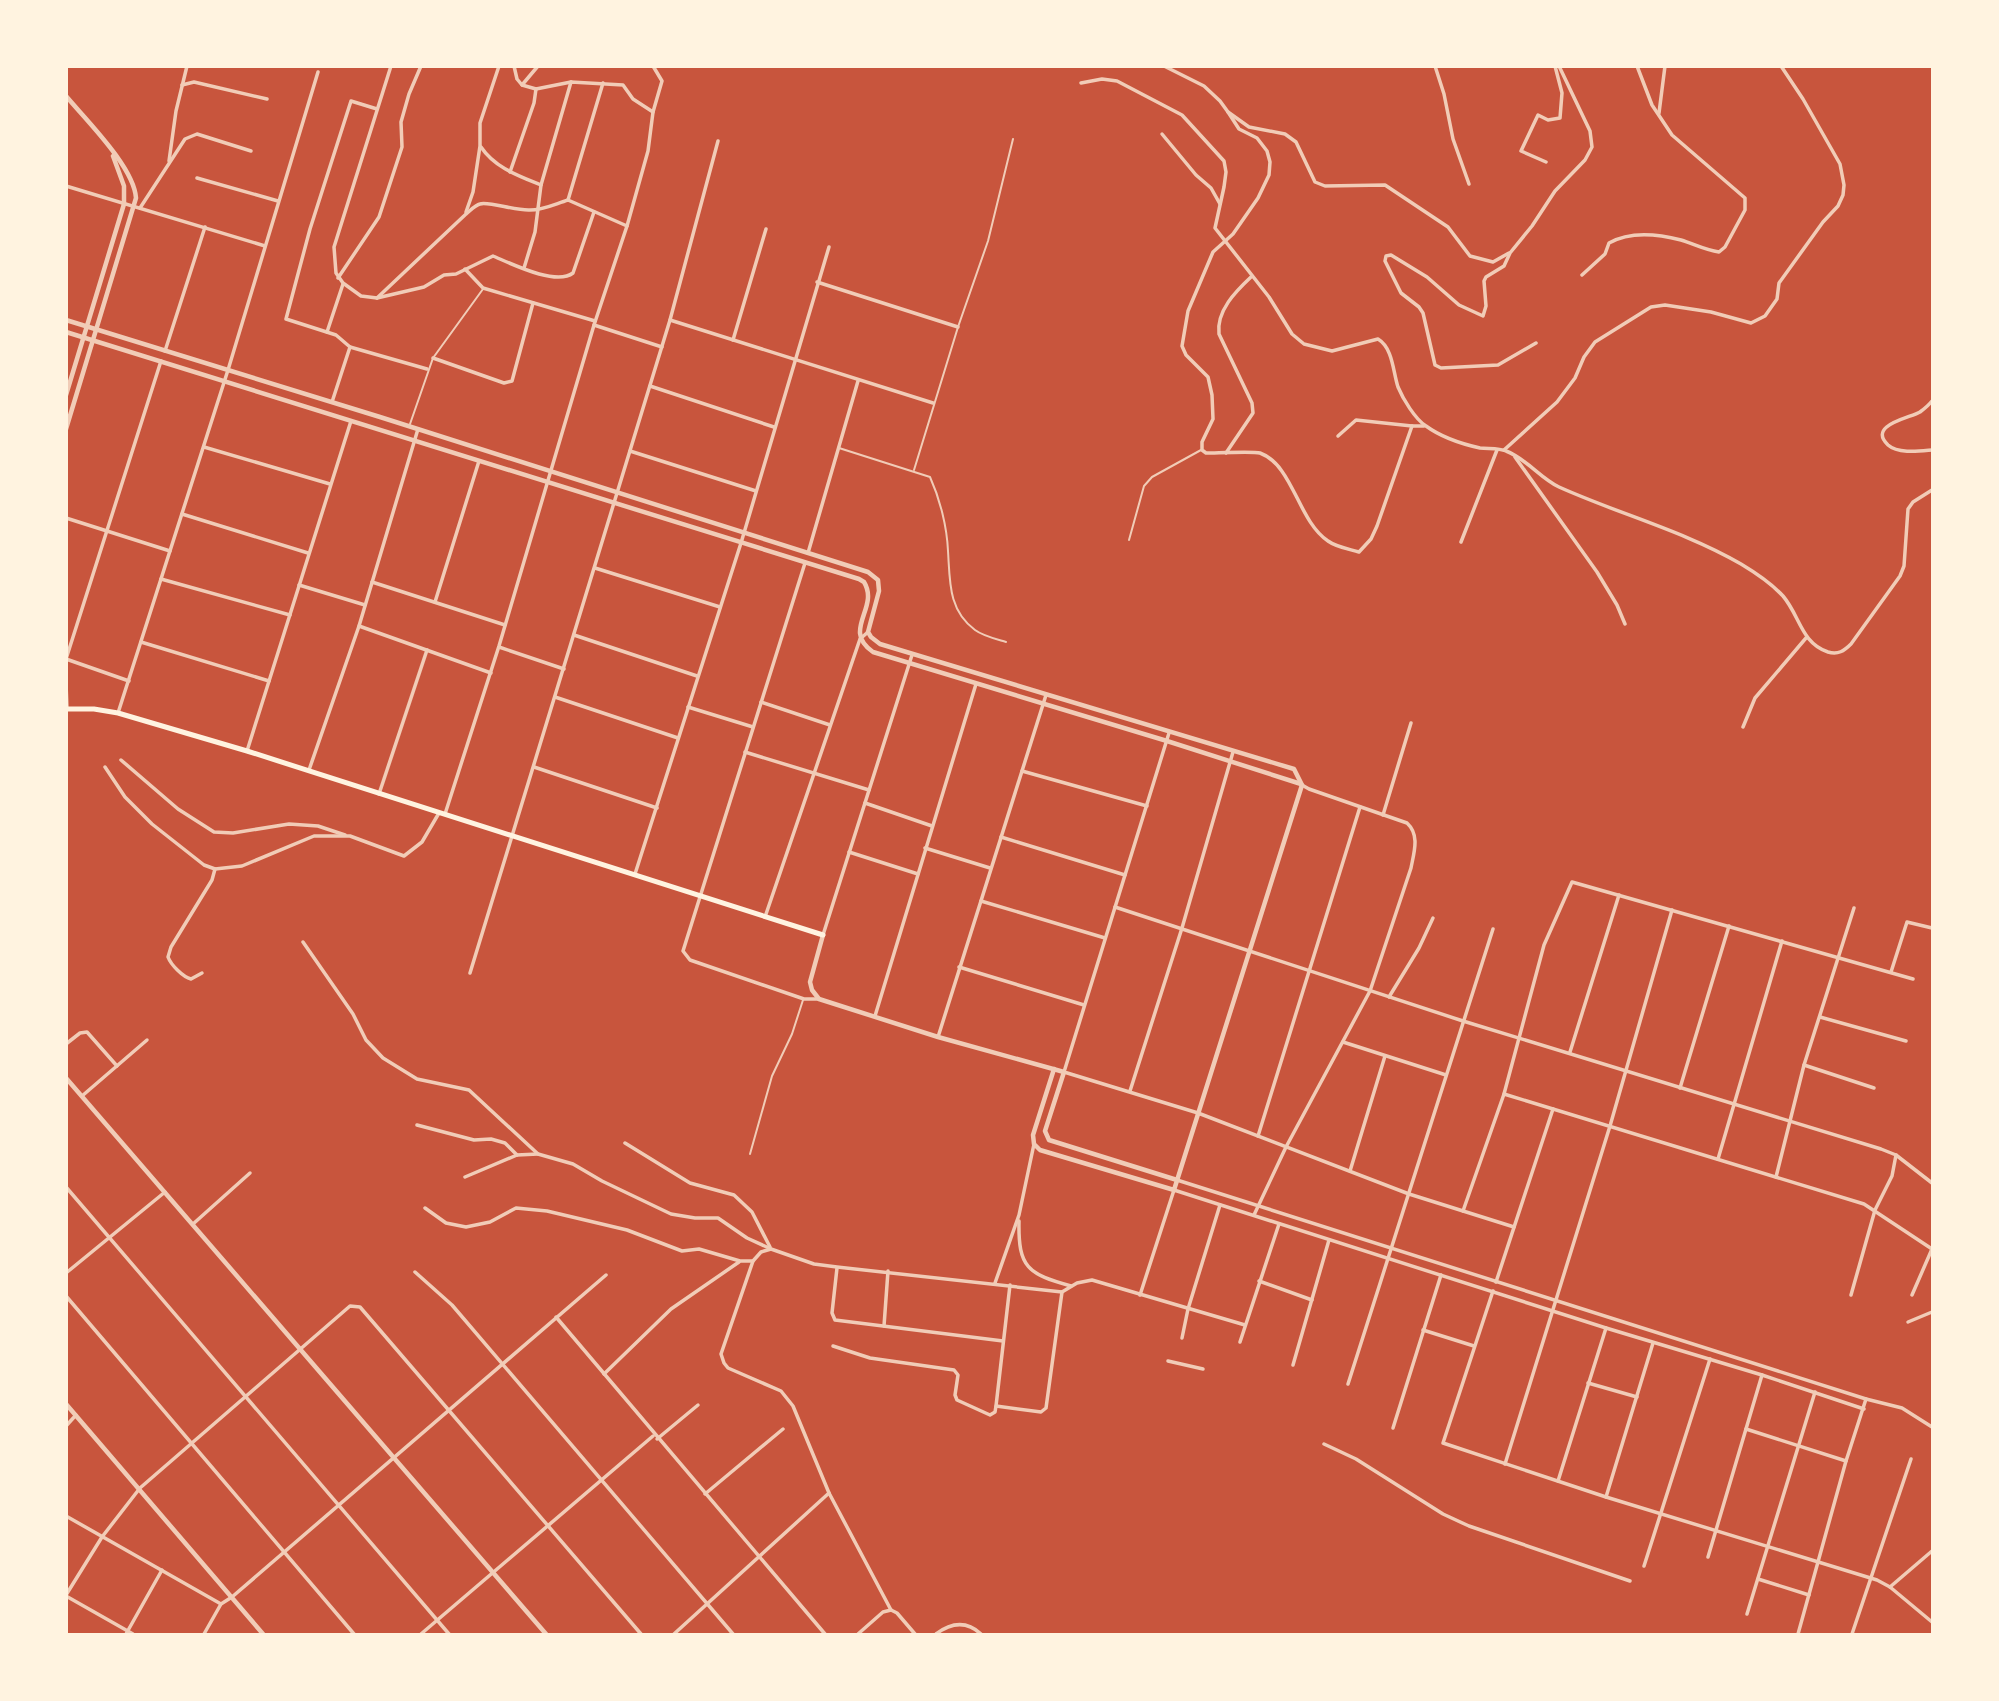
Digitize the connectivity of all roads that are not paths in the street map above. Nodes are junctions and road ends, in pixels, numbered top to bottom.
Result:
1 (187, 66) edge
2 (391, 66) edge
3 (421, 66) edge
4 (499, 66) edge
5 (514, 66) edge
6 (538, 66) edge
7 (653, 66) edge
8 (1164, 66) edge
9 (1435, 66) edge
10 (1557, 66) edge
11 (1637, 66) edge
12 (1665, 66) edge
13 (1782, 66) edge
14 (318, 72) dead end
15 (571, 82) junction
16 (603, 83) junction
17 (1081, 83) dead end
18 (182, 85) junction
19 (522, 85) junction
20 (536, 89) junction
21 (66, 96) edge
22 (267, 99) dead end
23 (377, 109) junction
24 (653, 112) junction
25 (1228, 112) junction
26 (1659, 115) junction
27 (1162, 134) dead end
28 (1013, 139) dead end
29 (718, 141) dead end
30 (480, 146) junction
31 (110, 149) junction
32 (251, 150) dead end
33 (1546, 162) dead end
34 (168, 164) junction
35 (510, 172) junction
36 (197, 178) dead end
37 (1469, 184) dead end
38 (541, 185) junction
39 (66, 186) edge
40 (568, 200) junction
41 (278, 201) junction
42 (124, 204) junction
43 (1220, 204) junction
44 (137, 208) junction
45 (538, 210) junction
46 (594, 212) junction
47 (466, 214) junction
48 (627, 226) junction
49 (205, 228) junction
50 (766, 229) dead end
51 (1225, 242) junction
52 (265, 246) junction
53 (829, 247) dead end
54 (1510, 253) junction
55 (524, 268) junction
56 (465, 269) junction
57 (1582, 275) dead end
58 (1251, 277) junction
59 (338, 278) junction
60 (817, 282) junction
61 (343, 284) junction
62 (483, 288) junction
63 (377, 298) junction
64 (533, 303) junction
65 (66, 320) edge
66 (670, 320) junction
67 (594, 323) junction
68 (88, 327) junction
69 (958, 327) junction
70 (97, 330) junction
71 (66, 332) edge
72 (327, 332) junction
73 (85, 338) junction
74 (733, 340) junction
75 (94, 341) junction
76 (1536, 343) dead end
77 (350, 347) junction
78 (662, 347) junction
79 (164, 351) junction
80 (433, 358) junction
81 (796, 360) junction
82 (161, 361) junction
83 (428, 369) junction
84 (228, 370) junction
85 (225, 381) junction
86 (858, 381) junction
87 (650, 386) junction
88 (66, 395) edge
89 (1933, 401) edge
90 (332, 402) junction
91 (933, 403) junction
92 (351, 421) junction
93 (1424, 425) junction
94 (409, 426) junction
95 (1412, 426) junction
96 (775, 428) junction
97 (66, 429) edge
98 (418, 429) junction
99 (1338, 436) dead end
100 (414, 441) junction
101 (204, 446) junction
102 (838, 448) junction
103 (1202, 450) junction
104 (1497, 450) junction
105 (1504, 450) junction
106 (1933, 450) edge
107 (630, 451) junction
108 (1226, 453) junction
109 (1514, 455) junction
110 (479, 460) junction
111 (914, 470) junction
112 (551, 472) junction
113 (548, 482) junction
114 (330, 484) junction
115 (1933, 490) edge
116 (756, 491) junction
117 (617, 493) junction
118 (615, 502) junction
119 (182, 513) junction
120 (66, 518) edge
121 (107, 531) junction
122 (744, 533) junction
123 (1129, 540) dead end
124 (1461, 542) dead end
125 (741, 543) junction
126 (170, 551) junction
127 (308, 553) junction
128 (808, 553) junction
129 (805, 563) junction
130 (595, 568) junction
131 (161, 579) junction
132 (372, 582) junction
133 (299, 585) junction
134 (435, 602) junction
135 (365, 605) junction
136 (720, 607) junction
137 (290, 615) junction
138 (1625, 624) dead end
139 (505, 625) junction
140 (359, 626) junction
141 (868, 632) junction
142 (574, 635) junction
143 (1806, 638) junction
144 (860, 639) junction
145 (141, 642) junction
146 (1006, 642) dead end
147 (499, 646) junction
148 (427, 650) junction
149 (912, 655) junction
150 (66, 659) edge
151 (909, 664) junction
152 (564, 669) junction
153 (491, 673) junction
154 (697, 676) junction
155 (129, 681) junction
156 (269, 681) junction
157 (66, 683) edge
158 (976, 684) junction
159 (1046, 695) junction
160 (555, 698) junction
161 (761, 702) junction
162 (1043, 704) junction
163 (688, 707) junction
164 (67, 709) edge
165 (118, 713) junction
166 (1411, 723) dead end
167 (830, 725) junction
168 (753, 727) junction
169 (1743, 727) dead end
170 (1169, 733) junction
171 (678, 738) junction
172 (1167, 741) junction
173 (247, 751) junction
174 (745, 752) junction
175 (1233, 752) junction
176 (121, 760) dead end
177 (1231, 761) junction
178 (104, 767) dead end
179 (534, 767) junction
180 (309, 771) junction
181 (1022, 771) junction
182 (813, 774) junction
183 (1302, 785) junction
184 (869, 790) junction
185 (379, 794) junction
186 (865, 803) junction
187 (1147, 806) junction
188 (1360, 807) junction
189 (657, 808) junction
190 (442, 814) junction
191 (1383, 815) junction
192 (932, 826) junction
193 (350, 836) junction
194 (512, 837) junction
195 (1001, 837) junction
196 (925, 848) junction
197 (849, 852) junction
198 (991, 868) junction
199 (215, 869) junction
200 (918, 874) junction
201 (1125, 875) junction
202 (635, 876) junction
203 (1619, 895) junction
204 (699, 896) junction
205 (981, 901) junction
206 (1115, 907) junction
207 (1854, 908) dead end
208 (1672, 910) junction
209 (765, 917) junction
210 (1433, 918) dead end
211 (1729, 926) junction
212 (1182, 928) junction
213 (1933, 928) edge
214 (1493, 929) dead end
215 (823, 935) junction
216 (1105, 938) junction
217 (1782, 941) junction
218 (303, 942) dead end
219 (1249, 950) junction
220 (1839, 957) junction
221 (959, 967) junction
222 (1309, 970) junction
223 (1891, 972) junction
224 (202, 973) dead end
225 (470, 973) dead end
226 (1913, 979) dead end
227 (1370, 991) junction
228 (1389, 997) junction
229 (804, 999) junction
230 (819, 999) junction
231 (1084, 1005) junction
232 (874, 1017) junction
233 (1820, 1017) junction
234 (1463, 1021) junction
235 (937, 1037) junction
236 (1519, 1038) junction
237 (147, 1040) dead end
238 (1906, 1041) dead end
239 (1343, 1042) junction
240 (66, 1044) edge
241 (1570, 1052) junction
242 (1385, 1056) junction
243 (1804, 1065) junction
244 (117, 1066) junction
245 (1054, 1069) junction
246 (1626, 1070) junction
247 (1064, 1072) junction
248 (1446, 1075) junction
249 (66, 1078) edge
250 (1680, 1088) junction
251 (1874, 1088) dead end
252 (1129, 1092) junction
253 (1504, 1094) junction
254 (82, 1096) junction
255 (1735, 1105) junction
256 (1553, 1109) junction
257 (1198, 1113) junction
258 (1789, 1121) junction
259 (417, 1125) dead end
260 (1610, 1126) junction
261 (1258, 1136) junction
262 (625, 1143) dead end
263 (1034, 1143) junction
264 (1286, 1147) junction
265 (538, 1154) junction
266 (750, 1154) dead end
267 (1896, 1155) junction
268 (517, 1156) junction
269 (1718, 1159) junction
270 (1350, 1171) junction
271 (250, 1173) dead end
272 (465, 1177) dead end
273 (1776, 1177) junction
274 (1177, 1180) junction
275 (1933, 1183) edge
276 (66, 1187) edge
277 (1174, 1190) junction
278 (166, 1192) junction
279 (1409, 1194) junction
280 (1220, 1205) junction
281 (1258, 1206) junction
282 (425, 1208) dead end
283 (1875, 1210) junction
284 (1463, 1211) junction
285 (1019, 1215) junction
286 (1254, 1215) junction
287 (193, 1224) junction
288 (1279, 1224) junction
289 (1514, 1227) junction
290 (111, 1237) junction
291 (1329, 1240) junction
292 (771, 1249) junction
293 (1391, 1249) junction
294 (1932, 1249) edge
295 (1388, 1258) junction
296 (740, 1261) junction
297 (753, 1261) junction
298 (837, 1267) junction
299 (888, 1271) junction
300 (415, 1272) dead end
301 (66, 1273) edge
302 (606, 1275) dead end
303 (1441, 1275) junction
304 (1259, 1281) junction
305 (1496, 1282) junction
306 (995, 1283) junction
307 (1010, 1285) junction
308 (1071, 1286) junction
309 (1493, 1291) junction
310 (1062, 1292) junction
311 (1851, 1295) dead end
312 (1912, 1295) dead end
313 (66, 1296) edge
314 (1140, 1296) junction
315 (1312, 1300) junction
316 (1555, 1300) junction
317 (1188, 1309) junction
318 (1552, 1311) junction
319 (1933, 1312) edge
320 (556, 1317) junction
321 (1908, 1322) dead end
322 (1245, 1325) junction
323 (884, 1326) junction
324 (1606, 1328) junction
325 (1423, 1330) junction
326 (1182, 1338) dead end
327 (1003, 1341) junction
328 (1240, 1342) dead end
329 (1653, 1343) junction
330 (833, 1346) dead end
331 (1475, 1346) junction
332 (300, 1350) junction
333 (1710, 1360) junction
334 (1168, 1361) dead end
335 (502, 1365) junction
336 (1293, 1365) dead end
337 (1203, 1369) dead end
338 (604, 1374) junction
339 (1762, 1375) junction
340 (1588, 1383) junction
341 (1348, 1384) dead end
342 (1815, 1392) junction
343 (1637, 1397) junction
344 (246, 1398) junction
345 (1866, 1399) junction
346 (66, 1404) edge
347 (698, 1405) dead end
348 (996, 1406) junction
349 (450, 1409) junction
350 (1864, 1409) junction
351 (76, 1415) junction
352 (66, 1426) edge
353 (1933, 1427) edge
354 (1392, 1428) dead end
355 (783, 1429) dead end
356 (1746, 1429) junction
357 (656, 1437) junction
358 (192, 1444) junction
359 (1324, 1444) dead end
360 (1798, 1446) junction
361 (394, 1458) junction
362 (1911, 1459) dead end
363 (1846, 1461) junction
364 (1505, 1464) junction
365 (600, 1481) junction
366 (1558, 1481) junction
367 (140, 1488) junction
368 (829, 1493) junction
369 (705, 1494) junction
370 (1606, 1497) junction
371 (339, 1505) junction
372 (1661, 1514) junction
373 (66, 1516) edge
374 (548, 1525) junction
375 (1716, 1531) junction
376 (102, 1537) junction
377 (1767, 1548) junction
378 (1933, 1551) edge
379 (284, 1552) junction
380 (1708, 1557) dead end
381 (760, 1558) junction
382 (1818, 1562) junction
383 (1644, 1566) dead end
384 (162, 1570) junction
385 (492, 1572) junction
386 (1870, 1578) junction
387 (1758, 1579) junction
388 (1630, 1581) dead end
389 (1889, 1587) junction
390 (1809, 1595) junction
391 (66, 1596) edge
392 (232, 1597) junction
393 (221, 1604) junction
394 (707, 1606) junction
395 (891, 1610) junction
396 (1746, 1614) dead end
397 (437, 1620) junction
398 (1933, 1622) edge
399 (127, 1633) edge
400 (133, 1634) edge
401 (204, 1634) edge
402 (263, 1634) edge
403 (355, 1634) edge
404 (421, 1634) edge
405 (449, 1634) edge
406 (546, 1634) edge
407 (641, 1634) edge
408 (674, 1634) edge
409 (733, 1634) edge
410 (825, 1634) edge
411 (858, 1634) edge
412 (915, 1634) edge
413 (936, 1634) edge
414 (981, 1634) edge
415 (1798, 1634) edge
416 (1852, 1634) edge

1 - 18 street
2 - 23 street
3 - 59 street
4 - 30 street
5 - 19 street
6 - 19 street
7 - 24 street
8 - 25 street
9 - 37 street
10 - 33 street
10 - 54 street
11 - 26 street
12 - 26 street
13 - 105 street
14 - 41 street
15 - 16 street
15 - 20 street
15 - 38 street
16 - 24 street
16 - 40 street
17 - 43 street
18 - 22 street
18 - 34 street
19 - 20 street
20 - 35 street
21 - 31 street
23 - 59 street
23 - 72 street
24 - 48 street
25 - 51 street
25 - 54 street
26 - 57 street
27 - 43 street
28 - 69 lane
29 - 66 street
30 - 35 street
30 - 47 street
31 - 42 street
31 - 44 street
32 - 34 street
34 - 44 street
35 - 38 street
36 - 41 street
38 - 45 street
39 - 42 street
40 - 45 street
40 - 46 street
41 - 52 street
42 - 44 street
42 - 68 street
43 - 51 street
44 - 49 street
44 - 70 street
45 - 47 street
45 - 55 street
46 - 48 street
46 - 55 street
47 - 63 street
48 - 67 street
49 - 52 street
49 - 79 street
50 - 74 street
51 - 58 street
51 - 103 street
52 - 84 street
53 - 60 street
54 - 76 street
55 - 56 street
56 - 62 street
56 - 63 street
58 - 93 street
58 - 108 street
59 - 61 street
60 - 69 street
60 - 81 street
61 - 63 street
61 - 72 street
62 - 64 street
62 - 80 lane
64 - 67 street
64 - 80 street
65 - 68 street
66 - 74 street
66 - 78 street
67 - 78 street
67 - 112 street
68 - 70 street
68 - 73 street
69 - 91 lane
70 - 75 street
70 - 79 street
71 - 73 street
72 - 77 street
73 - 75 street
73 - 88 street
74 - 81 street
75 - 82 street
75 - 97 street
77 - 83 street
77 - 90 street
78 - 87 street
79 - 84 street
80 - 83 lane
81 - 86 street
81 - 96 street
82 - 85 street
82 - 121 street
83 - 94 lane
84 - 85 street
84 - 90 street
85 - 92 street
85 - 101 street
86 - 91 street
86 - 102 street
87 - 96 street
87 - 107 street
89 - 106 street
90 - 94 street
91 - 111 lane
92 - 100 street
92 - 114 street
93 - 95 street
93 - 104 street
94 - 98 street
95 - 99 street
95 - 108 street
96 - 116 street
98 - 100 street
98 - 112 street
100 - 110 street
100 - 132 street
101 - 114 street
101 - 119 street
102 - 111 lane
102 - 128 street
103 - 108 street
103 - 123 lane
104 - 105 street
104 - 124 street
105 - 109 street
107 - 116 street
107 - 117 street
109 - 138 street
109 - 143 street
110 - 113 street
110 - 134 street
111 - 146 lane
112 - 113 street
112 - 117 street
113 - 118 street
113 - 139 street
114 - 127 street
115 - 143 street
116 - 122 street
117 - 118 street
117 - 122 street
118 - 125 street
118 - 130 street
119 - 126 street
119 - 127 street
120 - 121 street
121 - 126 street
121 - 150 street
122 - 125 street
122 - 128 street
125 - 129 street
125 - 136 street
126 - 131 street
127 - 133 street
128 - 141 street
129 - 144 street
129 - 161 street
130 - 136 street
130 - 142 street
131 - 137 street
131 - 145 street
132 - 134 street
132 - 135 street
133 - 135 street
133 - 137 street
134 - 139 street
135 - 140 street
136 - 154 street
137 - 156 street
139 - 147 street
140 - 148 street
140 - 180 street
141 - 144 street
141 - 149 street
142 - 152 street
142 - 154 street
143 - 169 street
144 - 151 street
144 - 167 street
145 - 155 street
145 - 156 street
147 - 152 street
147 - 153 street
148 - 153 street
148 - 185 street
149 - 151 street
149 - 159 street
150 - 155 street
151 - 158 street
151 - 184 street
152 - 160 street
153 - 190 street
154 - 163 street
155 - 165 street
156 - 173 street
157 - 164 street
158 - 162 street
158 - 192 street
159 - 162 street
159 - 170 street
160 - 171 street
160 - 179 street
161 - 167 street
161 - 168 street
162 - 172 street
162 - 181 street
163 - 168 street
163 - 171 street
164 - 165 main road
165 - 173 main road
166 - 191 street
167 - 182 street
168 - 174 street
170 - 172 street
170 - 175 street
171 - 189 street
172 - 177 street
172 - 187 street
173 - 180 main road
174 - 182 street
174 - 204 street
175 - 177 street
175 - 183 street
176 - 193 street
177 - 183 street
177 - 212 street
178 - 199 street
179 - 189 street
179 - 194 street
180 - 185 main road
181 - 187 street
181 - 195 street
182 - 184 street
182 - 209 street
183 - 188 street
183 - 219 street
184 - 186 street
185 - 190 main road
186 - 192 street
186 - 197 street
187 - 201 street
188 - 191 street
188 - 222 street
189 - 202 street
190 - 193 street
190 - 194 main road
191 - 227 street
192 - 196 street
193 - 199 street
194 - 202 main road
194 - 225 street
195 - 198 street
195 - 201 street
196 - 198 street
196 - 200 street
197 - 200 street
197 - 215 street
198 - 205 street
199 - 224 street
200 - 232 street
201 - 206 street
202 - 204 main road
203 - 208 street
203 - 236 street
203 - 241 street
204 - 209 main road
204 - 229 street
205 - 216 street
205 - 221 street
206 - 212 street
206 - 216 street
207 - 220 street
208 - 211 street
208 - 246 street
209 - 215 main road
210 - 228 street
211 - 217 street
211 - 250 street
212 - 219 street
212 - 252 street
213 - 223 street
214 - 234 street
215 - 230 street
216 - 231 street
217 - 220 street
217 - 255 street
218 - 265 street
219 - 222 street
219 - 257 street
220 - 223 street
220 - 233 street
221 - 231 street
221 - 235 street
222 - 227 street
222 - 261 street
223 - 226 street
227 - 228 street
227 - 239 street
228 - 234 street
229 - 230 street
229 - 266 lane
230 - 232 street
231 - 247 street
232 - 235 street
233 - 238 street
233 - 243 street
234 - 236 street
234 - 248 street
235 - 245 street
236 - 241 street
236 - 253 street
237 - 244 street
239 - 242 street
239 - 264 street
240 - 244 street
241 - 246 street
242 - 248 street
242 - 270 street
243 - 251 street
243 - 258 street
244 - 254 street
245 - 247 street
245 - 263 street
246 - 250 street
246 - 260 street
247 - 252 street
247 - 274 street
248 - 279 street
249 - 254 street
250 - 255 street
252 - 257 street
253 - 256 street
253 - 284 street
254 - 278 street
255 - 258 street
255 - 269 street
256 - 260 street
256 - 289 street
257 - 261 street
257 - 274 street
258 - 267 street
258 - 273 street
259 - 268 street
260 - 269 street
260 - 316 street
261 - 264 street
262 - 292 street
263 - 277 street
263 - 285 street
264 - 270 street
264 - 281 street
265 - 268 street
265 - 292 street
267 - 275 street
267 - 283 street
268 - 272 street
269 - 273 street
270 - 279 street
271 - 287 street
273 - 283 street
274 - 277 street
274 - 281 street
276 - 290 street
277 - 280 street
277 - 314 street
278 - 287 street
278 - 290 street
279 - 284 street
279 - 293 street
280 - 286 street
280 - 317 street
281 - 286 street
281 - 293 street
282 - 296 street
283 - 294 street
283 - 311 street
284 - 289 street
285 - 306 street
285 - 308 street
286 - 288 street
287 - 332 street
288 - 291 street
288 - 304 street
289 - 305 street
290 - 301 street
290 - 344 street
291 - 295 street
291 - 315 street
292 - 297 street
292 - 298 street
293 - 295 street
293 - 305 street
294 - 312 street
295 - 303 street
295 - 341 street
296 - 297 street
296 - 338 street
297 - 368 street
298 - 299 street
298 - 323 street
299 - 306 street
299 - 323 street
300 - 335 street
302 - 320 street
303 - 309 street
303 - 325 street
304 - 315 street
304 - 322 street
305 - 316 street
306 - 307 street
307 - 310 street
307 - 327 street
308 - 310 street
308 - 314 street
309 - 318 street
309 - 331 street
310 - 348 street
313 - 358 street
314 - 317 street
315 - 336 street
316 - 318 street
316 - 345 street
317 - 322 street
317 - 326 street
318 - 324 street
318 - 364 street
319 - 321 street
320 - 335 street
320 - 338 street
322 - 328 street
323 - 327 street
324 - 329 street
324 - 340 street
325 - 331 street
325 - 354 street
327 - 348 street
329 - 333 street
329 - 343 street
330 - 348 street
331 - 364 street
332 - 344 street
332 - 349 street
332 - 361 street
333 - 339 street
333 - 372 street
334 - 337 street
335 - 349 street
335 - 365 street
338 - 357 street
339 - 342 street
339 - 356 street
340 - 343 street
340 - 366 street
342 - 350 street
342 - 360 street
343 - 370 street
344 - 358 street
344 - 371 street
345 - 350 street
345 - 353 street
346 - 351 street
347 - 357 street
349 - 361 street
349 - 374 street
350 - 363 street
351 - 352 street
351 - 367 street
355 - 369 street
356 - 360 street
356 - 375 street
357 - 365 street
357 - 369 street
358 - 367 street
358 - 379 street
359 - 388 street
360 - 363 street
360 - 377 street
361 - 371 street
361 - 385 street
362 - 386 street
363 - 382 street
364 - 366 street
365 - 374 street
365 - 394 street
366 - 370 street
367 - 376 street
367 - 392 street
368 - 381 street
368 - 395 street
369 - 381 street
370 - 372 street
371 - 379 street
371 - 397 street
372 - 375 street
372 - 383 street
373 - 376 street
374 - 385 street
374 - 407 street
375 - 377 street
375 - 380 street
376 - 384 street
376 - 391 street
377 - 382 street
377 - 387 street
378 - 389 street
379 - 392 street
379 - 403 street
381 - 394 street
381 - 410 street
382 - 386 street
382 - 390 street
384 - 393 street
384 - 399 street
385 - 397 street
385 - 406 street
386 - 389 street
386 - 416 street
387 - 390 street
387 - 396 street
389 - 398 street
390 - 415 street
391 - 399 street
392 - 393 street
392 - 402 street
393 - 401 street
394 - 408 street
394 - 409 street
395 - 411 street
395 - 412 street
397 - 404 street
397 - 405 street
399 - 400 street
413 - 414 street

